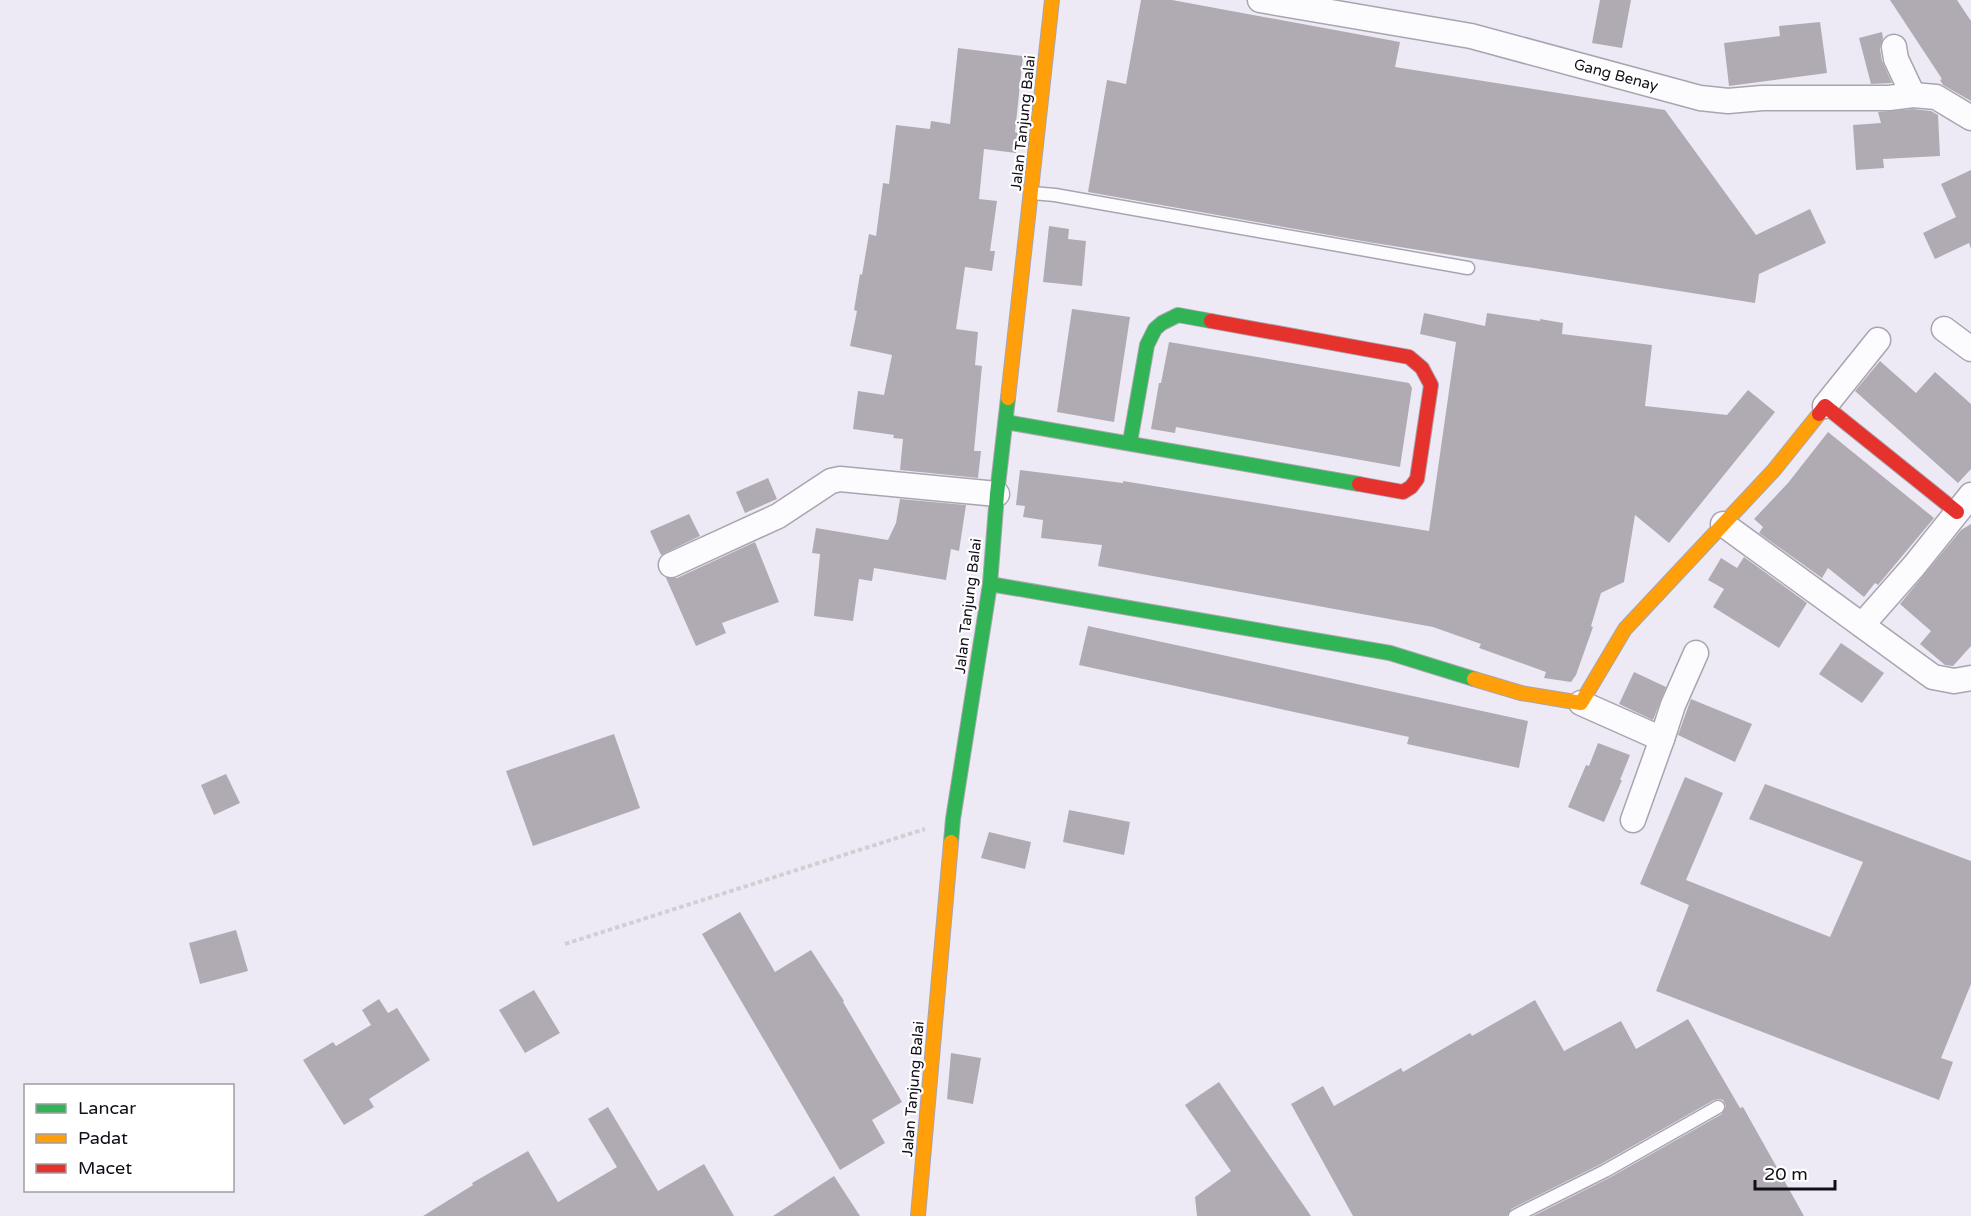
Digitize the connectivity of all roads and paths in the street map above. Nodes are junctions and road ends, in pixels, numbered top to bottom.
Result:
1 (1052, 0) edge
2 (1260, 0) edge
3 (1894, 47) dead end
4 (1912, 95) junction
5 (1971, 118) edge
6 (1032, 192) junction
7 (1468, 268) dead end
8 (1944, 329) dead end
9 (1878, 340) dead end
10 (1971, 349) edge
11 (1825, 406) junction
12 (1006, 422) junction
13 (1130, 442) junction
14 (997, 494) junction
15 (1964, 504) edge
16 (1723, 524) junction
17 (671, 565) dead end
18 (990, 584) junction
19 (1862, 625) junction
20 (1696, 653) dead end
21 (1971, 678) edge
22 (1581, 703) junction
23 (1662, 739) junction
24 (953, 819) junction
25 (1633, 820) dead end
26 (565, 944) dead end
27 (1718, 1107) dead end
28 (918, 1216) edge
29 (1515, 1216) edge

1 - 6 street, Jalan Tanjung Balai
2 - 4 street, Gang Benay
3 - 4 street
4 - 5 street, Gang Benay
6 - 7 lane
6 - 12 street, Jalan Tanjung Balai
8 - 10 street
9 - 11 street
11 - 15 street
11 - 16 street
12 - 13 street
12 - 14 street, Jalan Tanjung Balai
13 - 13 street
14 - 17 street
14 - 18 street, Jalan Tanjung Balai
15 - 19 street
16 - 19 street
16 - 22 street
18 - 22 street
18 - 24 street, Jalan Tanjung Balai
19 - 21 street
20 - 23 street
22 - 23 street
23 - 25 street
24 - 26 path
24 - 28 street, Jalan Tanjung Balai
27 - 29 lane

